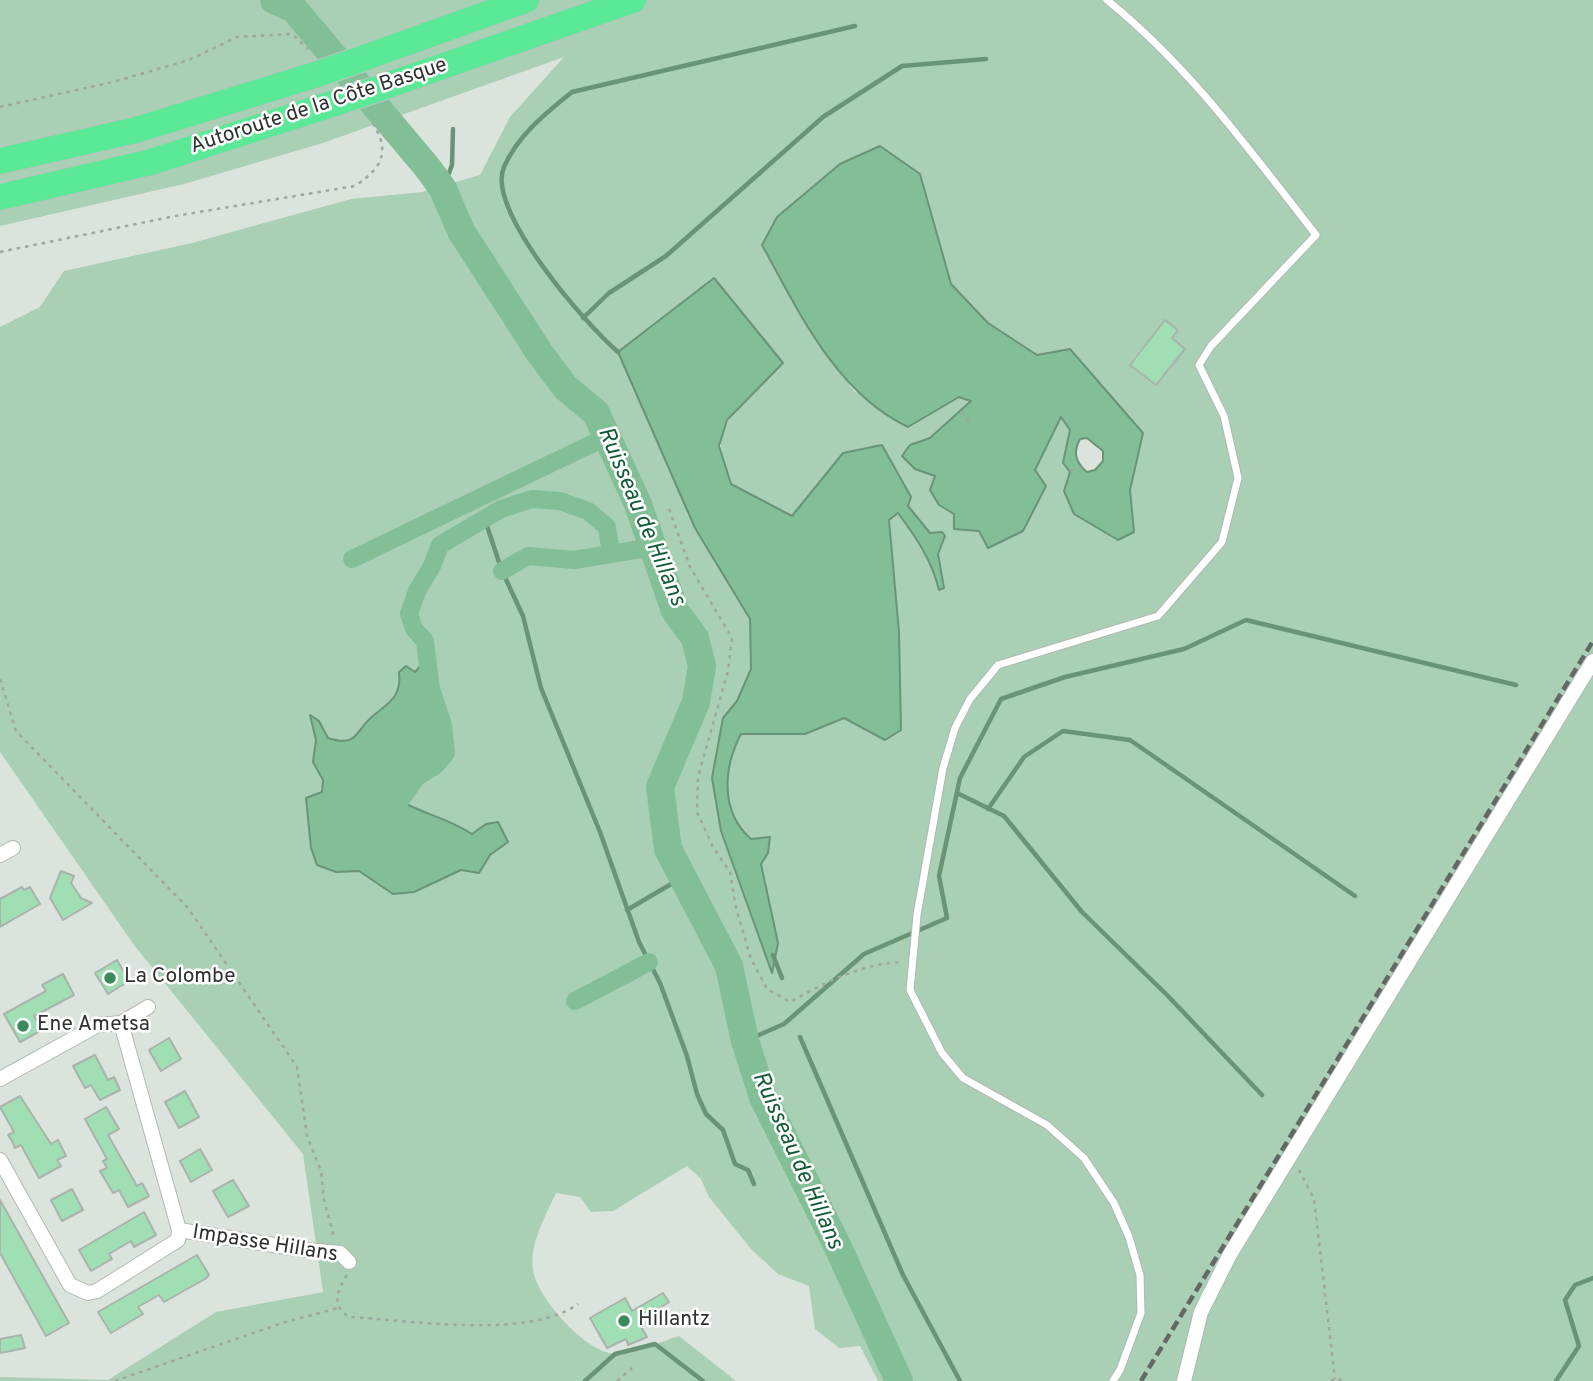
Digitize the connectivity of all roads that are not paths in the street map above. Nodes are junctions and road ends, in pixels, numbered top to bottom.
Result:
1 (526, 0) edge
2 (633, 0) edge
3 (1108, 0) edge
4 (0, 161) edge
5 (0, 197) edge
6 (1593, 661) edge
7 (13, 848) dead end
8 (0, 855) edge
9 (148, 1007) dead end
10 (121, 1024) junction
11 (0, 1079) edge
12 (0, 1160) edge
13 (179, 1230) junction
14 (345, 1257) road end
15 (1112, 1381) edge
16 (1184, 1381) edge

1 - 4 highway, Autoroute de la Côte Basque, bridge
2 - 5 highway, Autoroute de la Côte Basque, bridge
3 - 15 lane
6 - 16 street
7 - 8 street
9 - 10 street
10 - 11 street
10 - 13 street
12 - 13 street
13 - 14 street, Impasse Hillans

